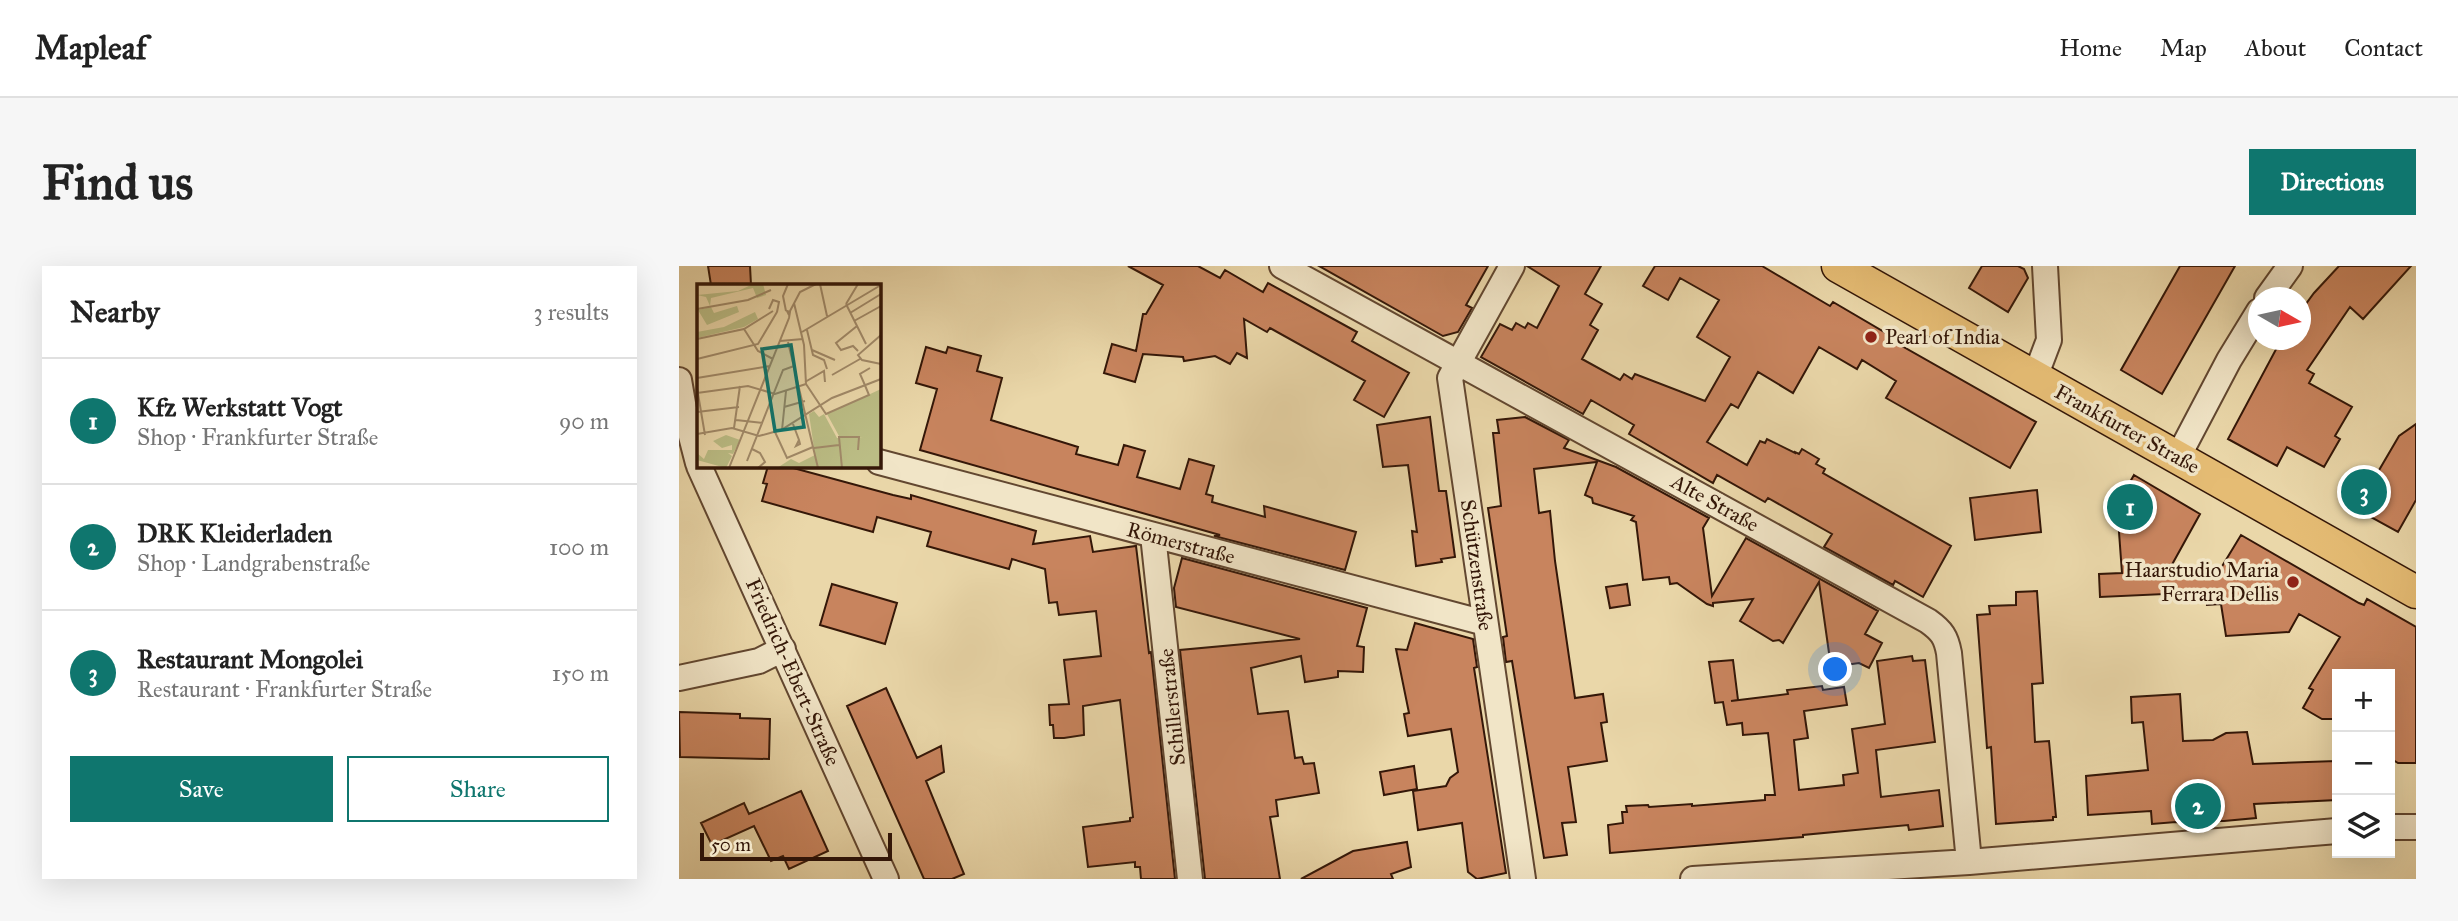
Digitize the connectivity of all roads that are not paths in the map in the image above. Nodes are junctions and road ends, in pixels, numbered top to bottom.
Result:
1 (1282, 266) edge
2 (1512, 266) edge
3 (1837, 266) edge
4 (2045, 266) edge
5 (2290, 266) edge
6 (2275, 287) edge
7 (2248, 329) edge
8 (1457, 363) junction
9 (2035, 377) junction
10 (679, 380) edge
11 (691, 411) edge
12 (697, 451) edge
13 (2178, 457) junction
14 (880, 462) edge
15 (700, 467) edge
16 (1153, 535) junction
17 (2416, 592) edge
18 (1485, 623) junction
19 (783, 649) junction
20 (679, 678) edge
21 (2395, 827) edge
22 (2416, 827) edge
23 (2332, 831) edge
24 (1969, 862) junction
25 (885, 879) edge
26 (1190, 879) edge
27 (1523, 879) edge
28 (1693, 879) edge

1 - 8 street, Alte Straße
2 - 8 street, Schützenstraße
3 - 9 main road, Frankfurter Straße
4 - 9 street
5 - 6 street
7 - 13 street
8 - 18 street, Schützenstraße
8 - 24 street, Alte Straße
9 - 13 main road, Frankfurter Straße
10 - 11 street, Friedrich-Ebert-Straße
11 - 12 street, Friedrich-Ebert-Straße
13 - 17 main road, Frankfurter Straße
14 - 16 street, Römerstraße
15 - 19 street, Friedrich-Ebert-Straße
16 - 18 street, Römerstraße
16 - 26 street, Schillerstraße
18 - 27 street, Schützenstraße
19 - 20 street
19 - 25 street, Friedrich-Ebert-Straße
21 - 22 street
23 - 24 street
24 - 28 street

